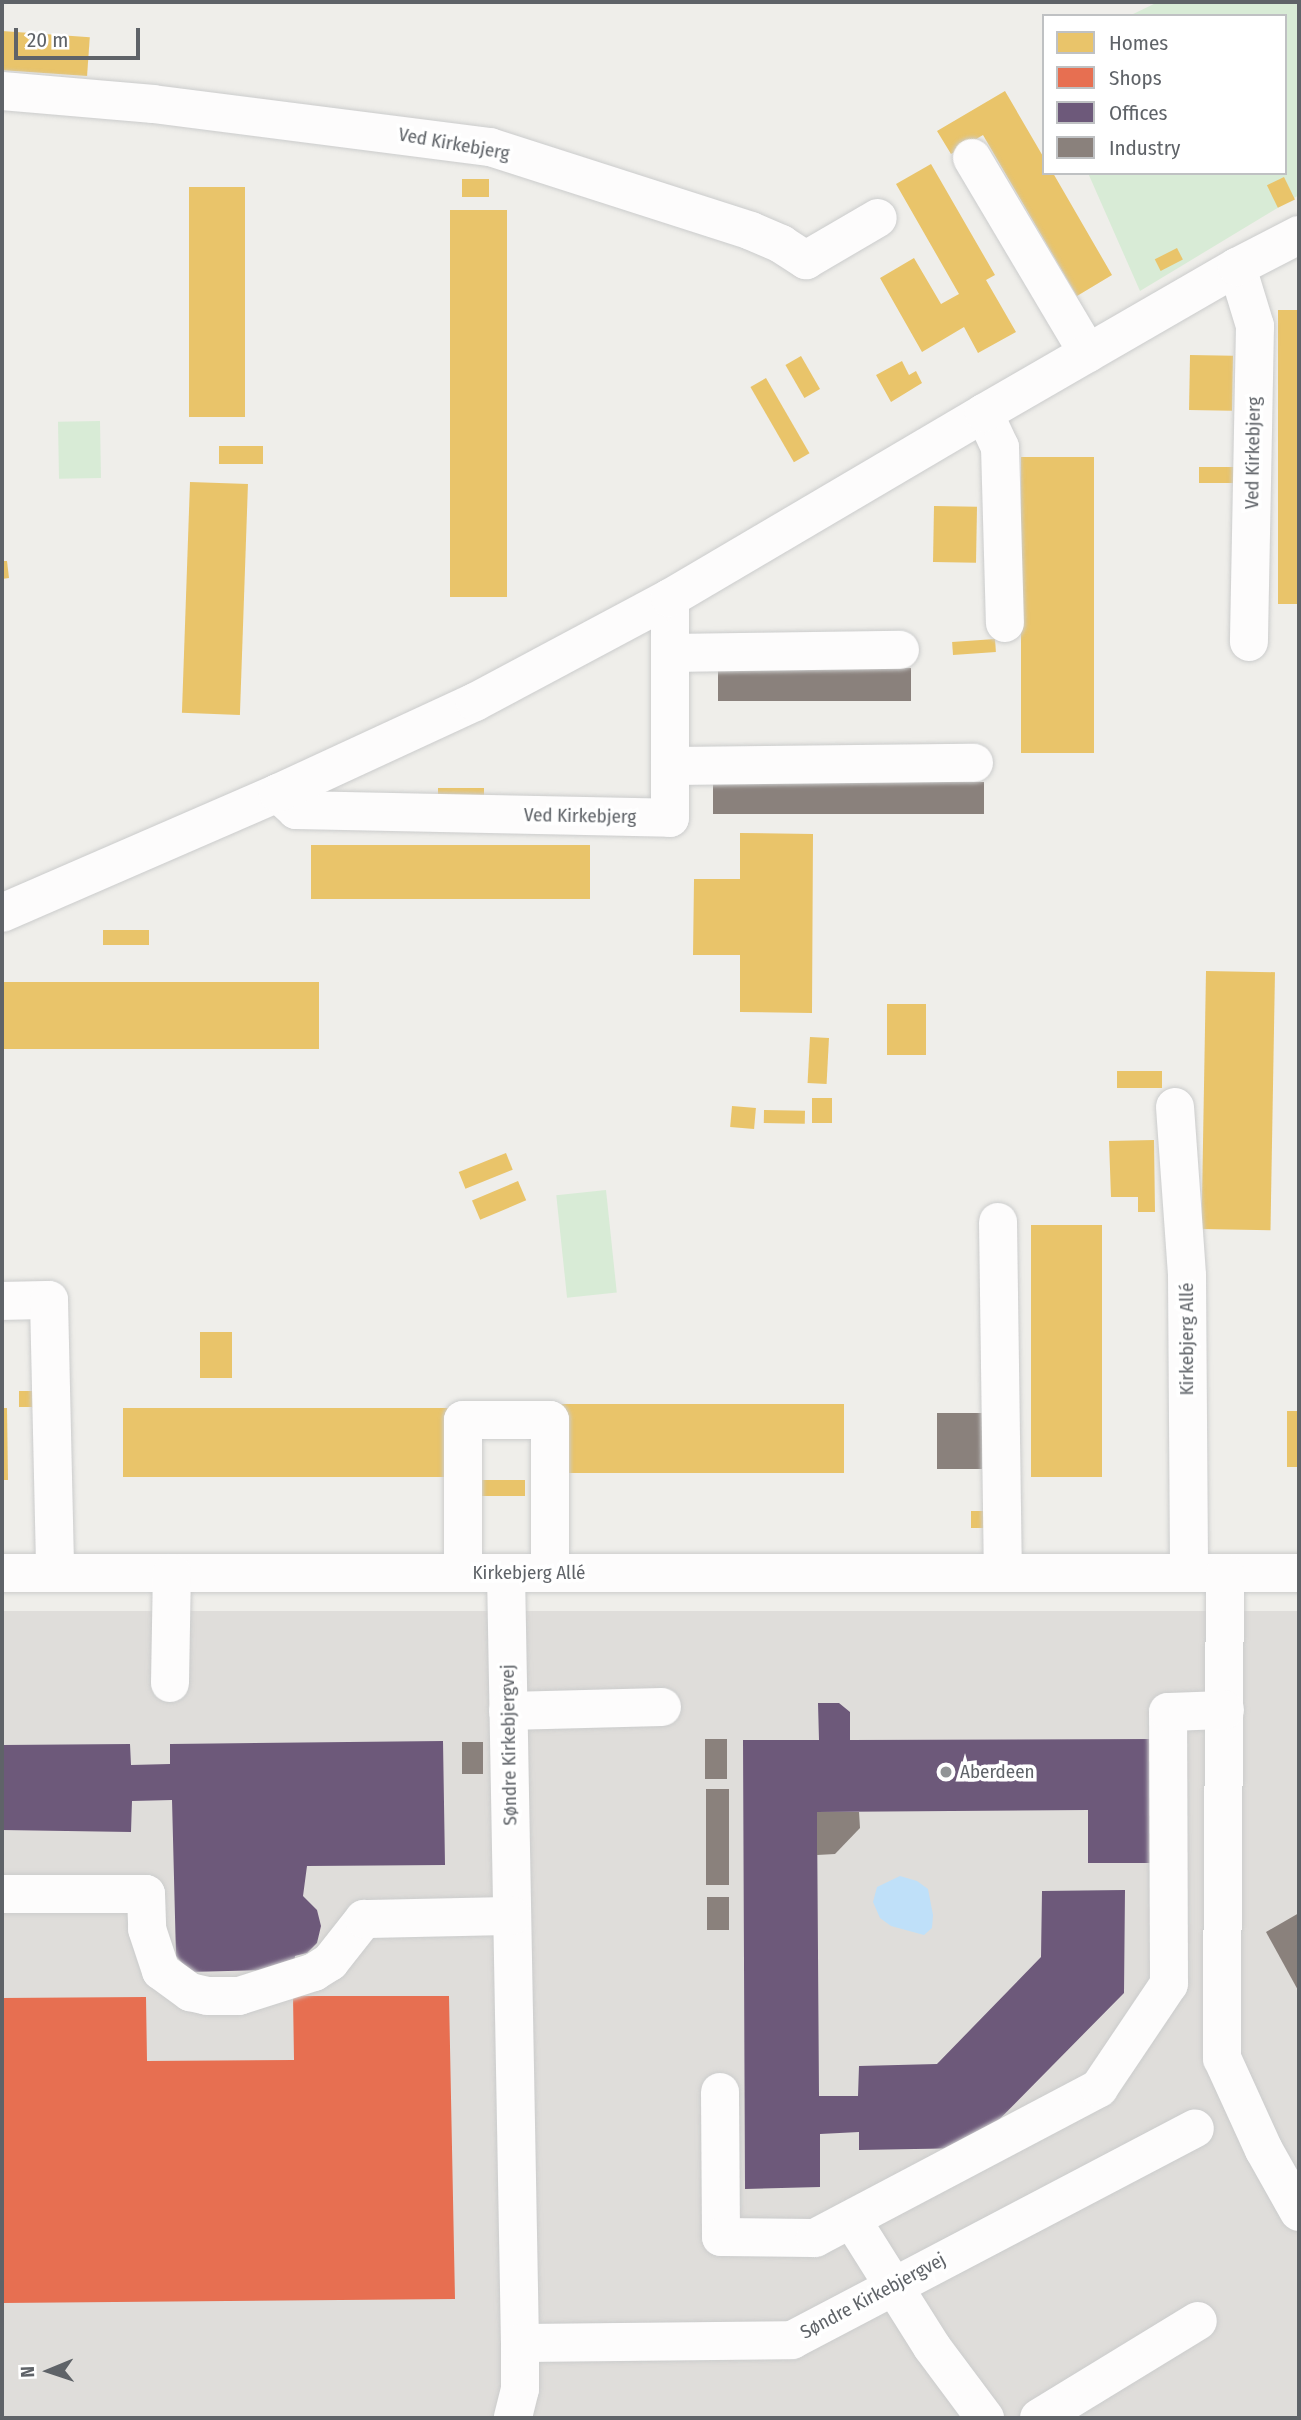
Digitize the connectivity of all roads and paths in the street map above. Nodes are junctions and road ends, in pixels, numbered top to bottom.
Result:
1 (2, 91) edge
2 (972, 158) dead end
3 (878, 218) dead end
4 (1299, 235) edge
5 (1237, 267) junction
6 (1088, 354) junction
7 (984, 413) junction
8 (670, 598) junction
9 (1005, 623) dead end
10 (1249, 642) dead end
11 (900, 650) dead end
12 (671, 653) junction
13 (974, 763) dead end
14 (670, 766) junction
15 (278, 793) junction
16 (2, 913) edge
17 (1175, 1107) dead end
18 (998, 1222) dead end
19 (2, 1301) edge
20 (1003, 1572) junction
21 (2, 1573) edge
22 (55, 1573) junction
23 (172, 1573) junction
24 (463, 1573) junction
25 (506, 1573) junction
26 (550, 1573) junction
27 (1207, 1573) junction
28 (1299, 1573) edge
29 (170, 1684) dead end
30 (662, 1707) dead end
31 (1225, 1710) junction
32 (508, 1711) junction
33 (2, 1894) edge
34 (512, 1916) junction
35 (720, 2092) dead end
36 (1195, 2127) dead end
37 (1299, 2212) edge
38 (852, 2220) junction
39 (894, 2283) junction
40 (1198, 2322) dead end
41 (520, 2343) junction
42 (513, 2418) edge
43 (985, 2418) edge
44 (1039, 2418) edge

1 - 3 street, Ved Kirkebjerg
2 - 6 street
4 - 5 street
5 - 6 street
5 - 10 street, Ved Kirkebjerg
6 - 7 street
7 - 8 street
7 - 9 street
8 - 12 street, Ved Kirkebjerg
8 - 15 street
11 - 12 street
12 - 14 street, Ved Kirkebjerg
13 - 14 street
14 - 15 street, Ved Kirkebjerg
15 - 16 street
17 - 27 street, Kirkebjerg Allé
18 - 20 street
19 - 22 street
20 - 26 street, Kirkebjerg Allé
20 - 27 street, Kirkebjerg Allé
21 - 22 street, Kirkebjerg Allé
22 - 23 street, Kirkebjerg Allé
23 - 24 street, Kirkebjerg Allé
23 - 29 street
24 - 25 street, Kirkebjerg Allé
24 - 26 street
25 - 26 street, Kirkebjerg Allé
25 - 32 street, Søndre Kirkebjergvej
27 - 28 street, Kirkebjerg Allé
27 - 31 street
30 - 32 street
31 - 37 street
31 - 38 street
32 - 34 street, Søndre Kirkebjergvej
33 - 34 street
34 - 41 street, Søndre Kirkebjergvej
35 - 38 street
36 - 39 street, Søndre Kirkebjergvej
38 - 39 street
39 - 41 street, Søndre Kirkebjergvej
39 - 43 street
40 - 44 street
41 - 42 street, Søndre Kirkebjergvej

